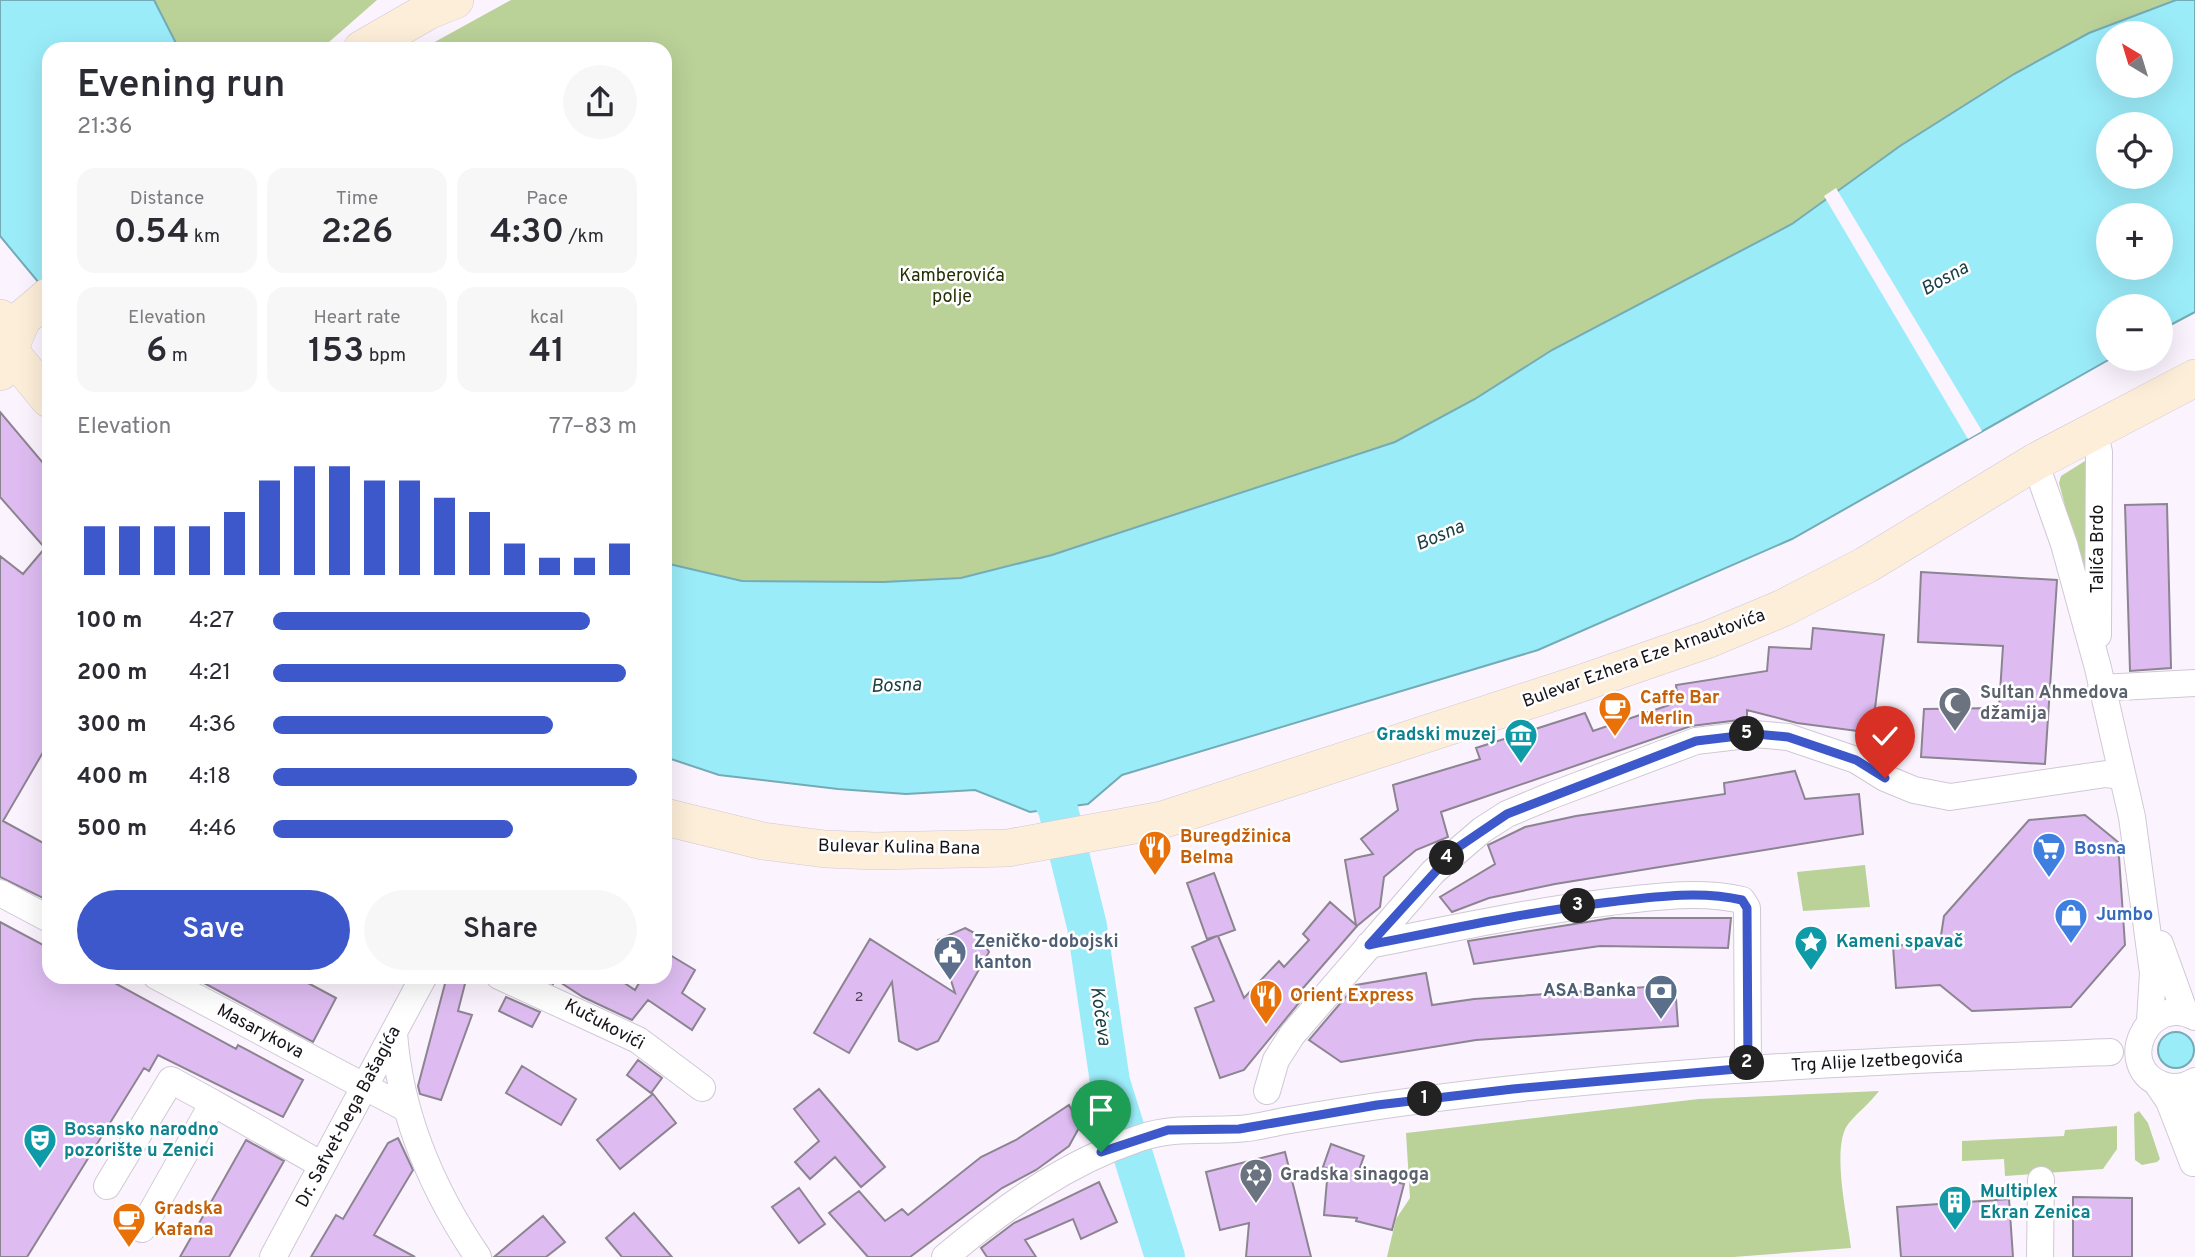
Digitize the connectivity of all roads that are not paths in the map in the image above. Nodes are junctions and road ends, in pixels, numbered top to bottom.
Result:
1 (441, 5) edge
2 (375, 42) edge
3 (16, 333) edge
4 (2195, 379) edge
5 (42, 385) edge
6 (42, 406) edge
7 (2094, 431) junction
8 (2035, 462) junction
9 (2099, 678) junction
10 (2195, 683) edge
11 (2122, 776) junction
12 (672, 819) edge
13 (1094, 834) joint
14 (0, 893) edge
15 (2146, 906) junction
16 (42, 915) edge
17 (1369, 945) junction
18 (171, 984) edge
19 (420, 984) edge
20 (516, 984) edge
21 (2190, 1015) edge
22 (2150, 1021) junction
23 (394, 1033) junction
24 (2110, 1052) dead end
25 (1748, 1068) junction
26 (2195, 1081) edge
27 (2156, 1082) junction
28 (364, 1088) junction
29 (702, 1088) dead end
30 (1267, 1091) dead end
31 (2195, 1100) edge
32 (213, 1103) junction
33 (405, 1108) junction
34 (322, 1165) junction
35 (2194, 1169) edge
36 (2041, 1180) dead end
37 (107, 1186) dead end
38 (142, 1229) dead end
39 (273, 1257) edge
40 (478, 1257) edge
41 (945, 1257) edge
42 (2040, 1257) edge

1 - 2 street
3 - 5 street
3 - 6 street
4 - 7 street, Bulevar Ezhera Eze Arnautovića
7 - 8 street, Bulevar Ezhera Eze Arnautovića
7 - 9 street, Talića Brdo
8 - 9 street, Talića Brdo
8 - 13 street, Bulevar Ezhera Eze Arnautovića
9 - 10 street
9 - 11 street, Talića Brdo
11 - 15 street, Talića Brdo
11 - 17 street
12 - 13 street, Bulevar Kulina Bana
14 - 16 street
15 - 21 street, Talića Brdo
15 - 22 street, Talića Brdo
17 - 25 street
17 - 30 street
18 - 28 street, Masarykova
19 - 23 street, Dr. Safvet-bega Bašagića
20 - 29 street, Kučukovići
21 - 22 street
22 - 27 street, Talića Brdo
23 - 28 street, Dr. Safvet-bega Bašagića
23 - 33 street
24 - 25 street, Trg Alije Izetbegovića
25 - 41 street, Trg Alije Izetbegovića
26 - 27 street
27 - 35 street
28 - 33 street, Masarykova
28 - 34 street, Dr. Safvet-bega Bašagića
31 - 35 street
32 - 34 street
32 - 37 street
32 - 38 street
33 - 40 street
34 - 39 street, Dr. Safvet-bega Bašagića
36 - 42 street

